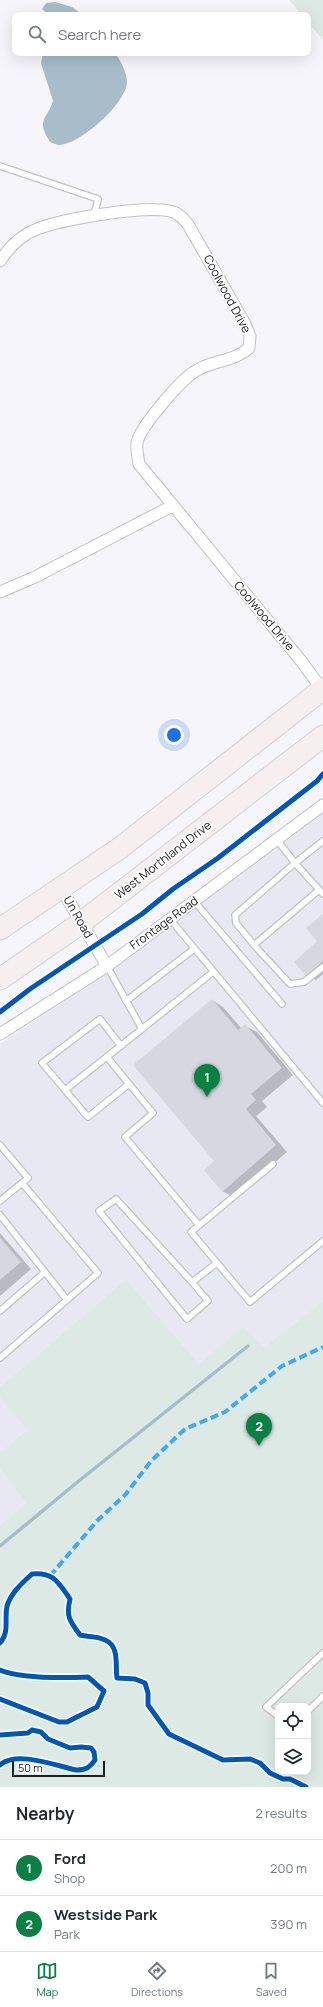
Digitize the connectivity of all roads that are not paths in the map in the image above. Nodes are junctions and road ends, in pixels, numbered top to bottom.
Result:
1 (0, 166) edge
2 (94, 216) junction
3 (0, 260) edge
4 (172, 506) junction
5 (0, 592) edge
6 (323, 690) edge
7 (323, 736) edge
8 (323, 805) edge
9 (277, 840) junction
10 (323, 841) edge
11 (295, 862) junction
12 (61, 888) junction
13 (321, 892) edge
14 (194, 901) junction
15 (170, 919) junction
16 (81, 923) junction
17 (0, 929) edge
18 (254, 945) junction
19 (194, 949) junction
20 (107, 966) junction
21 (323, 967) edge
22 (214, 972) junction
23 (0, 979) edge
24 (126, 1001) junction
25 (282, 1004) dead end
26 (142, 1029) junction
27 (0, 1034) edge
28 (121, 1046) junction
29 (107, 1057) junction
30 (129, 1084) junction
31 (65, 1090) junction
32 (323, 1103) edge
33 (0, 1145) edge
34 (273, 1164) dead end
35 (22, 1183) junction
36 (0, 1201) edge
37 (0, 1215) edge
38 (199, 1225) junction
39 (323, 1241) edge
40 (217, 1263) junction
41 (45, 1272) junction
42 (192, 1282) junction
43 (67, 1300) junction
44 (0, 1310) edge
45 (0, 1358) edge
46 (323, 1653) edge
47 (323, 1696) edge
48 (311, 1708) edge
49 (275, 1714) edge

1 - 2 lane
2 - 3 street, Coolwood Drive
2 - 4 street, Coolwood Drive
4 - 5 street
4 - 6 street, Coolwood Drive
6 - 12 highway
7 - 16 highway, West Morthland Drive
8 - 9 street, Frontage Road
9 - 11 lane
9 - 14 street, Frontage Road
10 - 11 lane
11 - 13 lane
11 - 18 lane
12 - 16 street, Un Road
12 - 17 highway
13 - 18 lane
14 - 15 street, Frontage Road
14 - 25 lane
15 - 19 lane
15 - 20 street, Frontage Road
16 - 20 street, Un Road
16 - 23 highway, West Morthland Drive
18 - 21 lane
19 - 22 lane
19 - 24 lane
20 - 24 lane
20 - 27 street, Frontage Road
22 - 26 lane
22 - 32 lane
24 - 26 lane
26 - 28 lane
28 - 29 lane
28 - 31 lane
29 - 30 lane
29 - 31 lane
30 - 31 lane
30 - 38 lane
33 - 35 lane
34 - 38 lane
35 - 36 lane
35 - 43 lane
37 - 41 lane
38 - 40 lane
39 - 40 lane
40 - 42 lane
41 - 43 lane
41 - 44 lane
42 - 42 lane
43 - 45 lane
46 - 49 lane
47 - 48 lane

